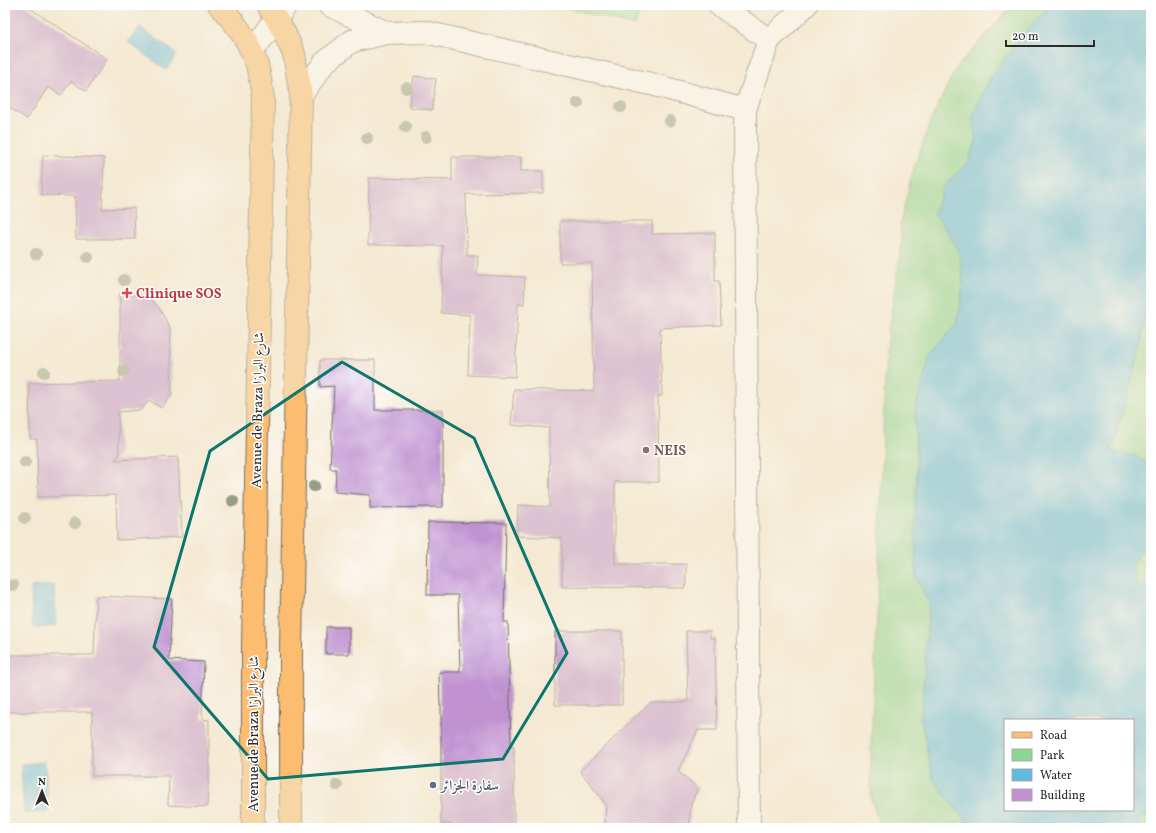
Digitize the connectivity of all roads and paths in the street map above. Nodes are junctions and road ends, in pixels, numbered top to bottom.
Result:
1 (219, 5) edge
2 (330, 5) edge
3 (719, 5) edge
4 (806, 5) edge
5 (277, 9) edge
6 (387, 32) junction
7 (769, 40) junction
8 (252, 52) junction
9 (300, 96) junction
10 (745, 110) junction
11 (253, 828) edge
12 (291, 828) edge
13 (749, 828) edge

1 - 8 main road, Avenue de Braza شارع البرازا
2 - 6 street
3 - 7 street
4 - 7 street
5 - 8 street
5 - 9 main road
6 - 9 street
6 - 10 street
7 - 10 street
8 - 11 main road, Avenue de Braza شارع البرازا
9 - 12 main road
10 - 13 street

